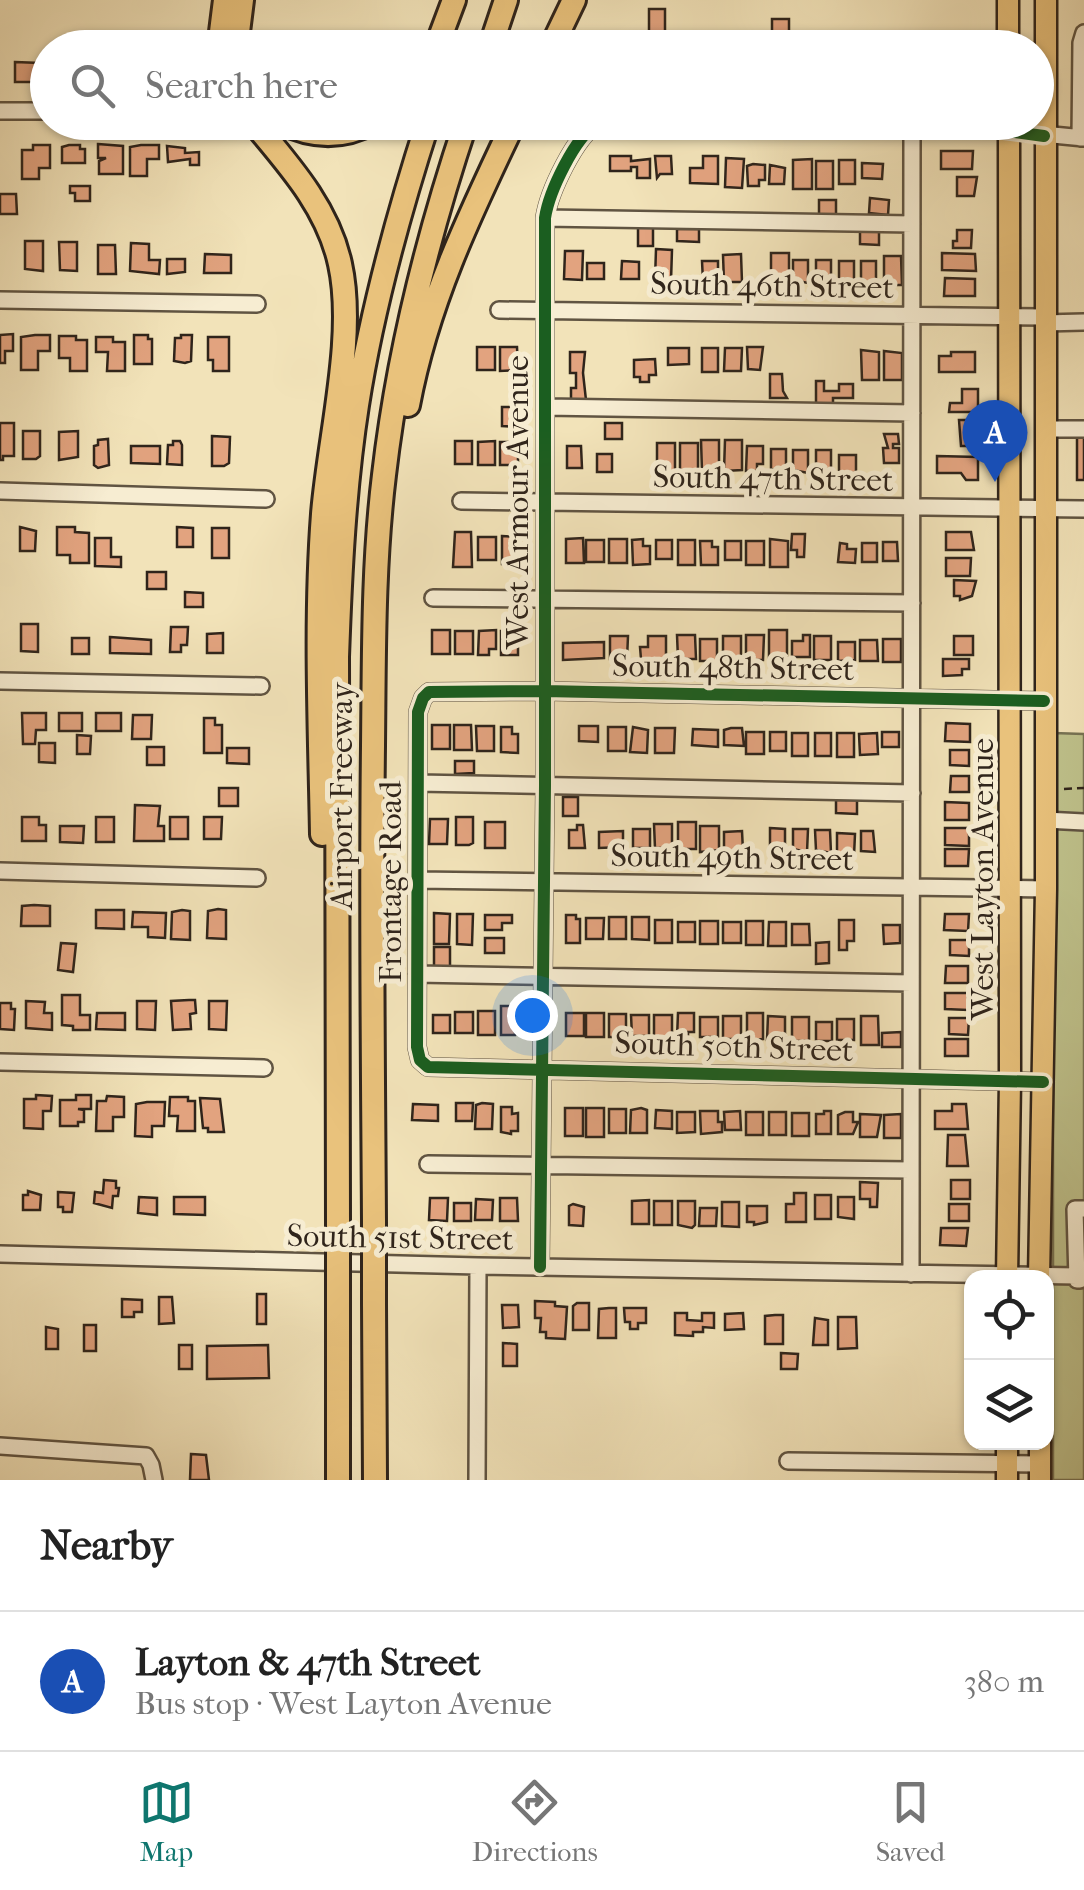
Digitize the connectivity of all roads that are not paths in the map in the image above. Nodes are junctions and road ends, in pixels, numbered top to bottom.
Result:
1 (225, 0) edge
2 (242, 0) edge
3 (454, 0) edge
4 (468, 0) edge
5 (506, 0) edge
6 (574, 0) edge
7 (1008, 0) edge
8 (1046, 0) edge
9 (1061, 0) edge
10 (221, 30) edge
11 (238, 30) edge
12 (443, 30) edge
13 (458, 30) edge
14 (496, 30) edge
15 (559, 30) edge
16 (1008, 30) edge
17 (1046, 30) edge
18 (1051, 30) edge
19 (1084, 33) edge
20 (0, 111) edge
21 (30, 112) edge
22 (1054, 137) edge
23 (1082, 138) edge
24 (268, 140) edge
25 (422, 140) edge
26 (460, 140) edge
27 (505, 140) edge
28 (580, 140) edge
29 (912, 140) edge
30 (1009, 140) edge
31 (1044, 140) edge
32 (545, 218) junction
33 (912, 224) junction
34 (0, 300) edge
35 (258, 304) dead end
36 (499, 310) dead end
37 (545, 310) junction
38 (912, 314) junction
39 (1010, 315) junction
40 (1044, 320) junction
41 (1084, 322) edge
42 (546, 407) junction
43 (912, 414) junction
44 (1084, 420) edge
45 (1044, 424) junction
46 (1084, 430) edge
47 (0, 491) edge
48 (266, 499) dead end
49 (461, 500) dead end
50 (546, 502) junction
51 (912, 507) junction
52 (1010, 509) junction
53 (1044, 509) junction
54 (1084, 509) edge
55 (545, 597) junction
56 (433, 598) dead end
57 (912, 603) junction
58 (375, 604) junction
59 (0, 681) edge
60 (261, 686) dead end
61 (544, 691) junction
62 (423, 698) joint
63 (911, 698) junction
64 (1010, 700) junction
65 (1044, 701) junction
66 (418, 783) junction
67 (545, 786) junction
68 (912, 793) junction
69 (1045, 820) junction
70 (1084, 822) edge
71 (0, 871) edge
72 (258, 878) dead end
73 (418, 880) junction
74 (544, 882) junction
75 (912, 887) junction
76 (1010, 889) junction
77 (1046, 889) junction
78 (337, 897) junction
79 (418, 974) junction
80 (544, 976) junction
81 (911, 983) junction
82 (0, 1062) edge
83 (424, 1065) joint
84 (264, 1068) dead end
85 (541, 1068) junction
86 (911, 1078) junction
87 (1010, 1081) junction
88 (1043, 1082) junction
89 (541, 1163) junction
90 (428, 1164) dead end
91 (910, 1170) junction
92 (1084, 1209) edge
93 (0, 1254) edge
94 (478, 1266) junction
95 (540, 1267) junction
96 (1007, 1270) edge
97 (1038, 1270) edge
98 (911, 1274) junction
99 (964, 1276) edge
100 (1054, 1277) edge
101 (1080, 1278) edge
102 (0, 1446) edge
103 (788, 1461) dead end
104 (818, 1461) junction
105 (1007, 1462) edge
106 (1040, 1462) edge
107 (154, 1480) edge
108 (338, 1480) edge
109 (374, 1480) edge
110 (477, 1480) edge
111 (815, 1480) edge

1 - 10 highway
2 - 11 highway
3 - 12 highway
4 - 13 highway
5 - 14 highway
6 - 15 highway
7 - 16 main road
8 - 17 main road, West Layton Avenue
9 - 18 main road
19 - 23 street
20 - 21 street
22 - 23 street
24 - 78 highway
25 - 78 highway, Airport Freeway
26 - 58 highway, Airport Freeway
27 - 58 highway
28 - 32 street, West Armour Avenue
29 - 33 street
30 - 39 main road, West Layton Avenue
31 - 40 main road, West Layton Avenue
32 - 33 street
32 - 37 street, West Armour Avenue
33 - 38 street
34 - 35 street
36 - 37 street, South 46th Street
37 - 38 street, South 46th Street
37 - 42 street, West Armour Avenue
38 - 39 street, South 46th Street
38 - 43 street
39 - 40 street, South 46th Street
39 - 52 main road, West Layton Avenue
40 - 41 street, South 46th Street
40 - 45 main road, West Layton Avenue
42 - 43 street
42 - 50 street, West Armour Avenue
43 - 51 street
44 - 45 street
45 - 46 street
45 - 53 main road, West Layton Avenue
47 - 48 street
49 - 50 street, South 47th Street
50 - 51 street, South 47th Street
50 - 55 street, West Armour Avenue
51 - 52 street, South 47th Street
51 - 57 street
52 - 53 street, South 47th Street
52 - 64 main road, West Layton Avenue
53 - 54 street, South 47th Street
53 - 65 main road, West Layton Avenue
55 - 56 street
55 - 57 street
55 - 61 street, West Armour Avenue
57 - 63 street
58 - 109 highway, Airport Freeway, bridge
59 - 60 street
61 - 62 street, South 48th Street
61 - 63 street, South 48th Street
61 - 67 street, West Armour Avenue
62 - 66 street, Frontage Road
63 - 64 street, South 48th Street
63 - 68 street
64 - 65 street, South 48th Street
64 - 76 main road, West Layton Avenue
65 - 69 main road, West Layton Avenue
66 - 67 street
66 - 73 street, Frontage Road
67 - 68 street
67 - 74 street, West Armour Avenue
68 - 75 street
69 - 70 street
69 - 77 main road, West Layton Avenue
71 - 72 street
73 - 74 street, South 49th Street
73 - 79 street, Frontage Road
74 - 75 street, South 49th Street
74 - 80 street, West Armour Avenue
75 - 76 street, South 49th Street
75 - 81 street
76 - 77 street, South 49th Street
76 - 87 main road, West Layton Avenue
77 - 88 main road, West Layton Avenue
78 - 108 highway, Airport Freeway, bridge
79 - 80 street
79 - 83 street, Frontage Road
80 - 81 street
80 - 85 street, West Armour Avenue
81 - 86 street
82 - 84 street
83 - 85 street, South 50th Street
85 - 86 street, South 50th Street
85 - 89 street, West Armour Avenue
86 - 87 street, South 50th Street
86 - 91 street
87 - 88 street, South 50th Street
87 - 96 main road, West Layton Avenue
88 - 97 main road, West Layton Avenue
89 - 90 street
89 - 91 street
89 - 95 street, West Armour Avenue
91 - 98 street
92 - 101 street
93 - 94 street, South 51st Street
94 - 95 street, South 51st Street
94 - 110 street
95 - 98 street, South 51st Street
98 - 99 street, South 51st Street
100 - 101 street, South 51st Street
102 - 107 street
103 - 104 street
104 - 105 street
104 - 111 street
105 - 106 street

